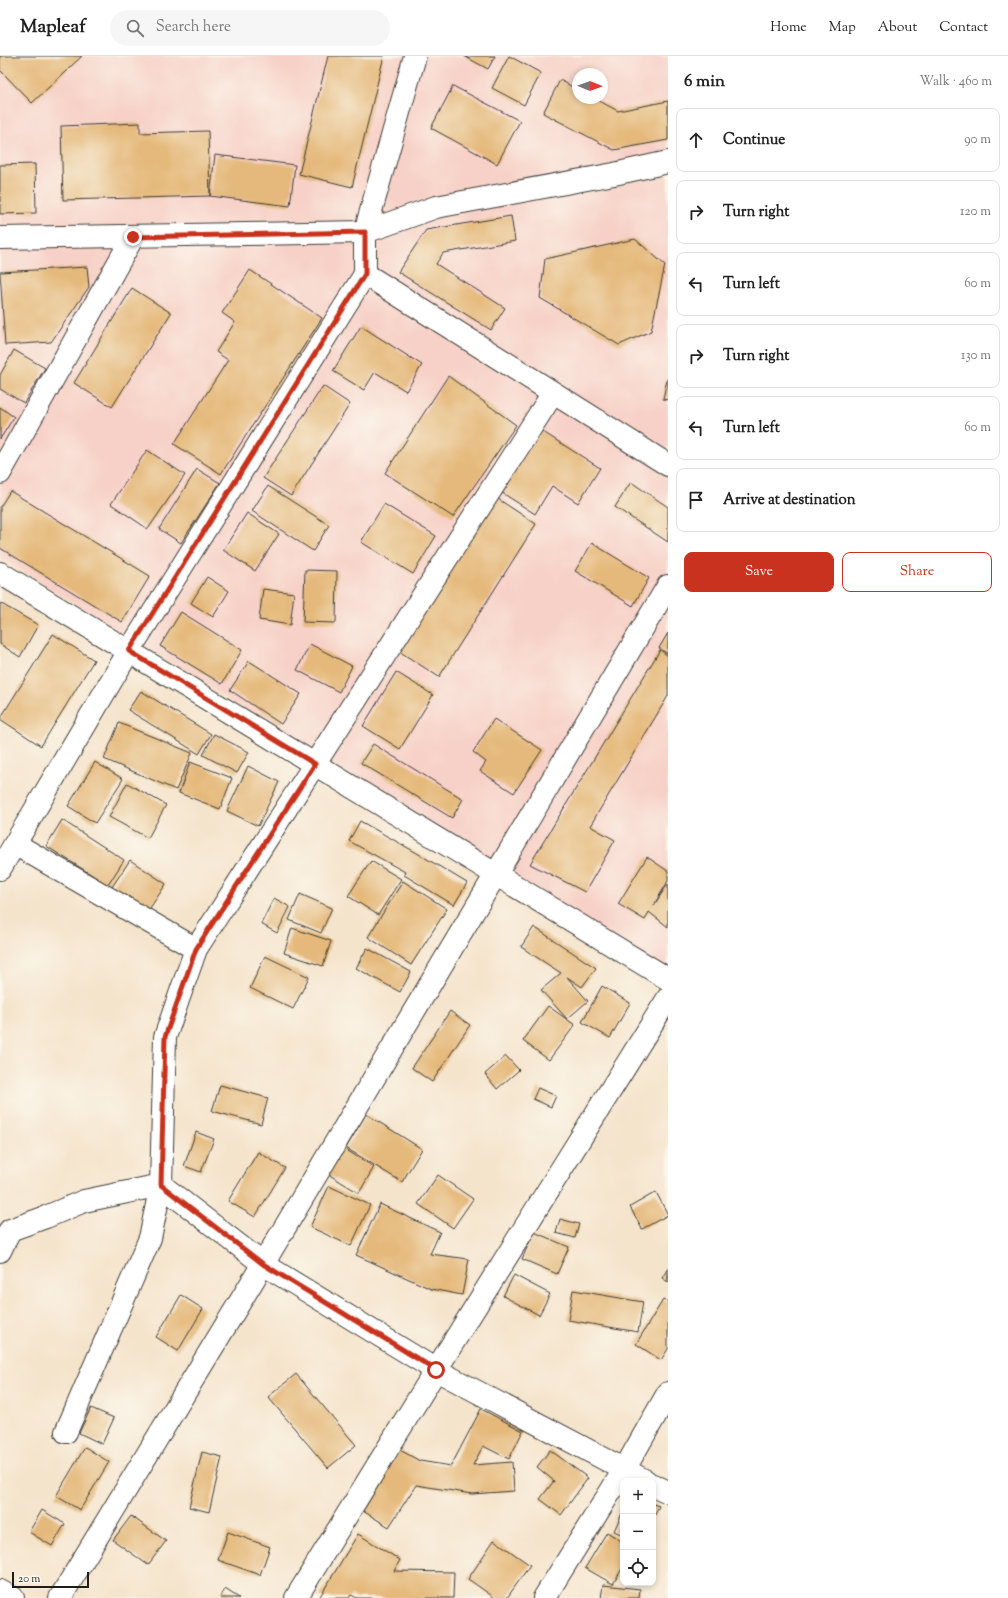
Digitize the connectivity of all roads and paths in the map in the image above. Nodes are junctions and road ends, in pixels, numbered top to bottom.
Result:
1 (415, 56) edge
2 (668, 162) edge
3 (365, 232) junction
4 (133, 237) junction
5 (0, 238) edge
6 (365, 274) junction
7 (553, 393) junction
8 (668, 465) edge
9 (0, 473) edge
10 (0, 573) edge
11 (668, 586) edge
12 (129, 651) junction
13 (315, 764) junction
14 (15, 844) junction
15 (0, 869) edge
16 (495, 874) junction
17 (196, 949) junction
18 (668, 979) edge
19 (668, 998) edge
20 (161, 1185) junction
21 (5, 1225) edge
22 (0, 1251) edge
23 (263, 1264) junction
24 (436, 1370) junction
25 (668, 1393) edge
26 (66, 1432) dead end
27 (624, 1470) junction
28 (640, 1478) edge
29 (656, 1486) edge
30 (668, 1492) edge
31 (0, 1591) edge
32 (13, 1598) edge
33 (60, 1598) edge
34 (296, 1598) edge
35 (544, 1598) edge

1 - 3 street
2 - 3 street
3 - 4 street
3 - 6 street
4 - 5 street
4 - 9 street
6 - 7 street
6 - 12 street
7 - 8 street
7 - 13 street
10 - 12 street
11 - 16 street
12 - 13 street
12 - 14 street
13 - 16 street
13 - 17 street
14 - 15 street
14 - 17 street
16 - 18 street
16 - 23 street
17 - 20 street
19 - 24 street
20 - 21 street
20 - 23 street
20 - 26 street
21 - 22 street
23 - 24 street
23 - 33 street
24 - 27 street
24 - 34 street
25 - 27 street
27 - 28 street
27 - 35 street
29 - 30 street
31 - 32 street

